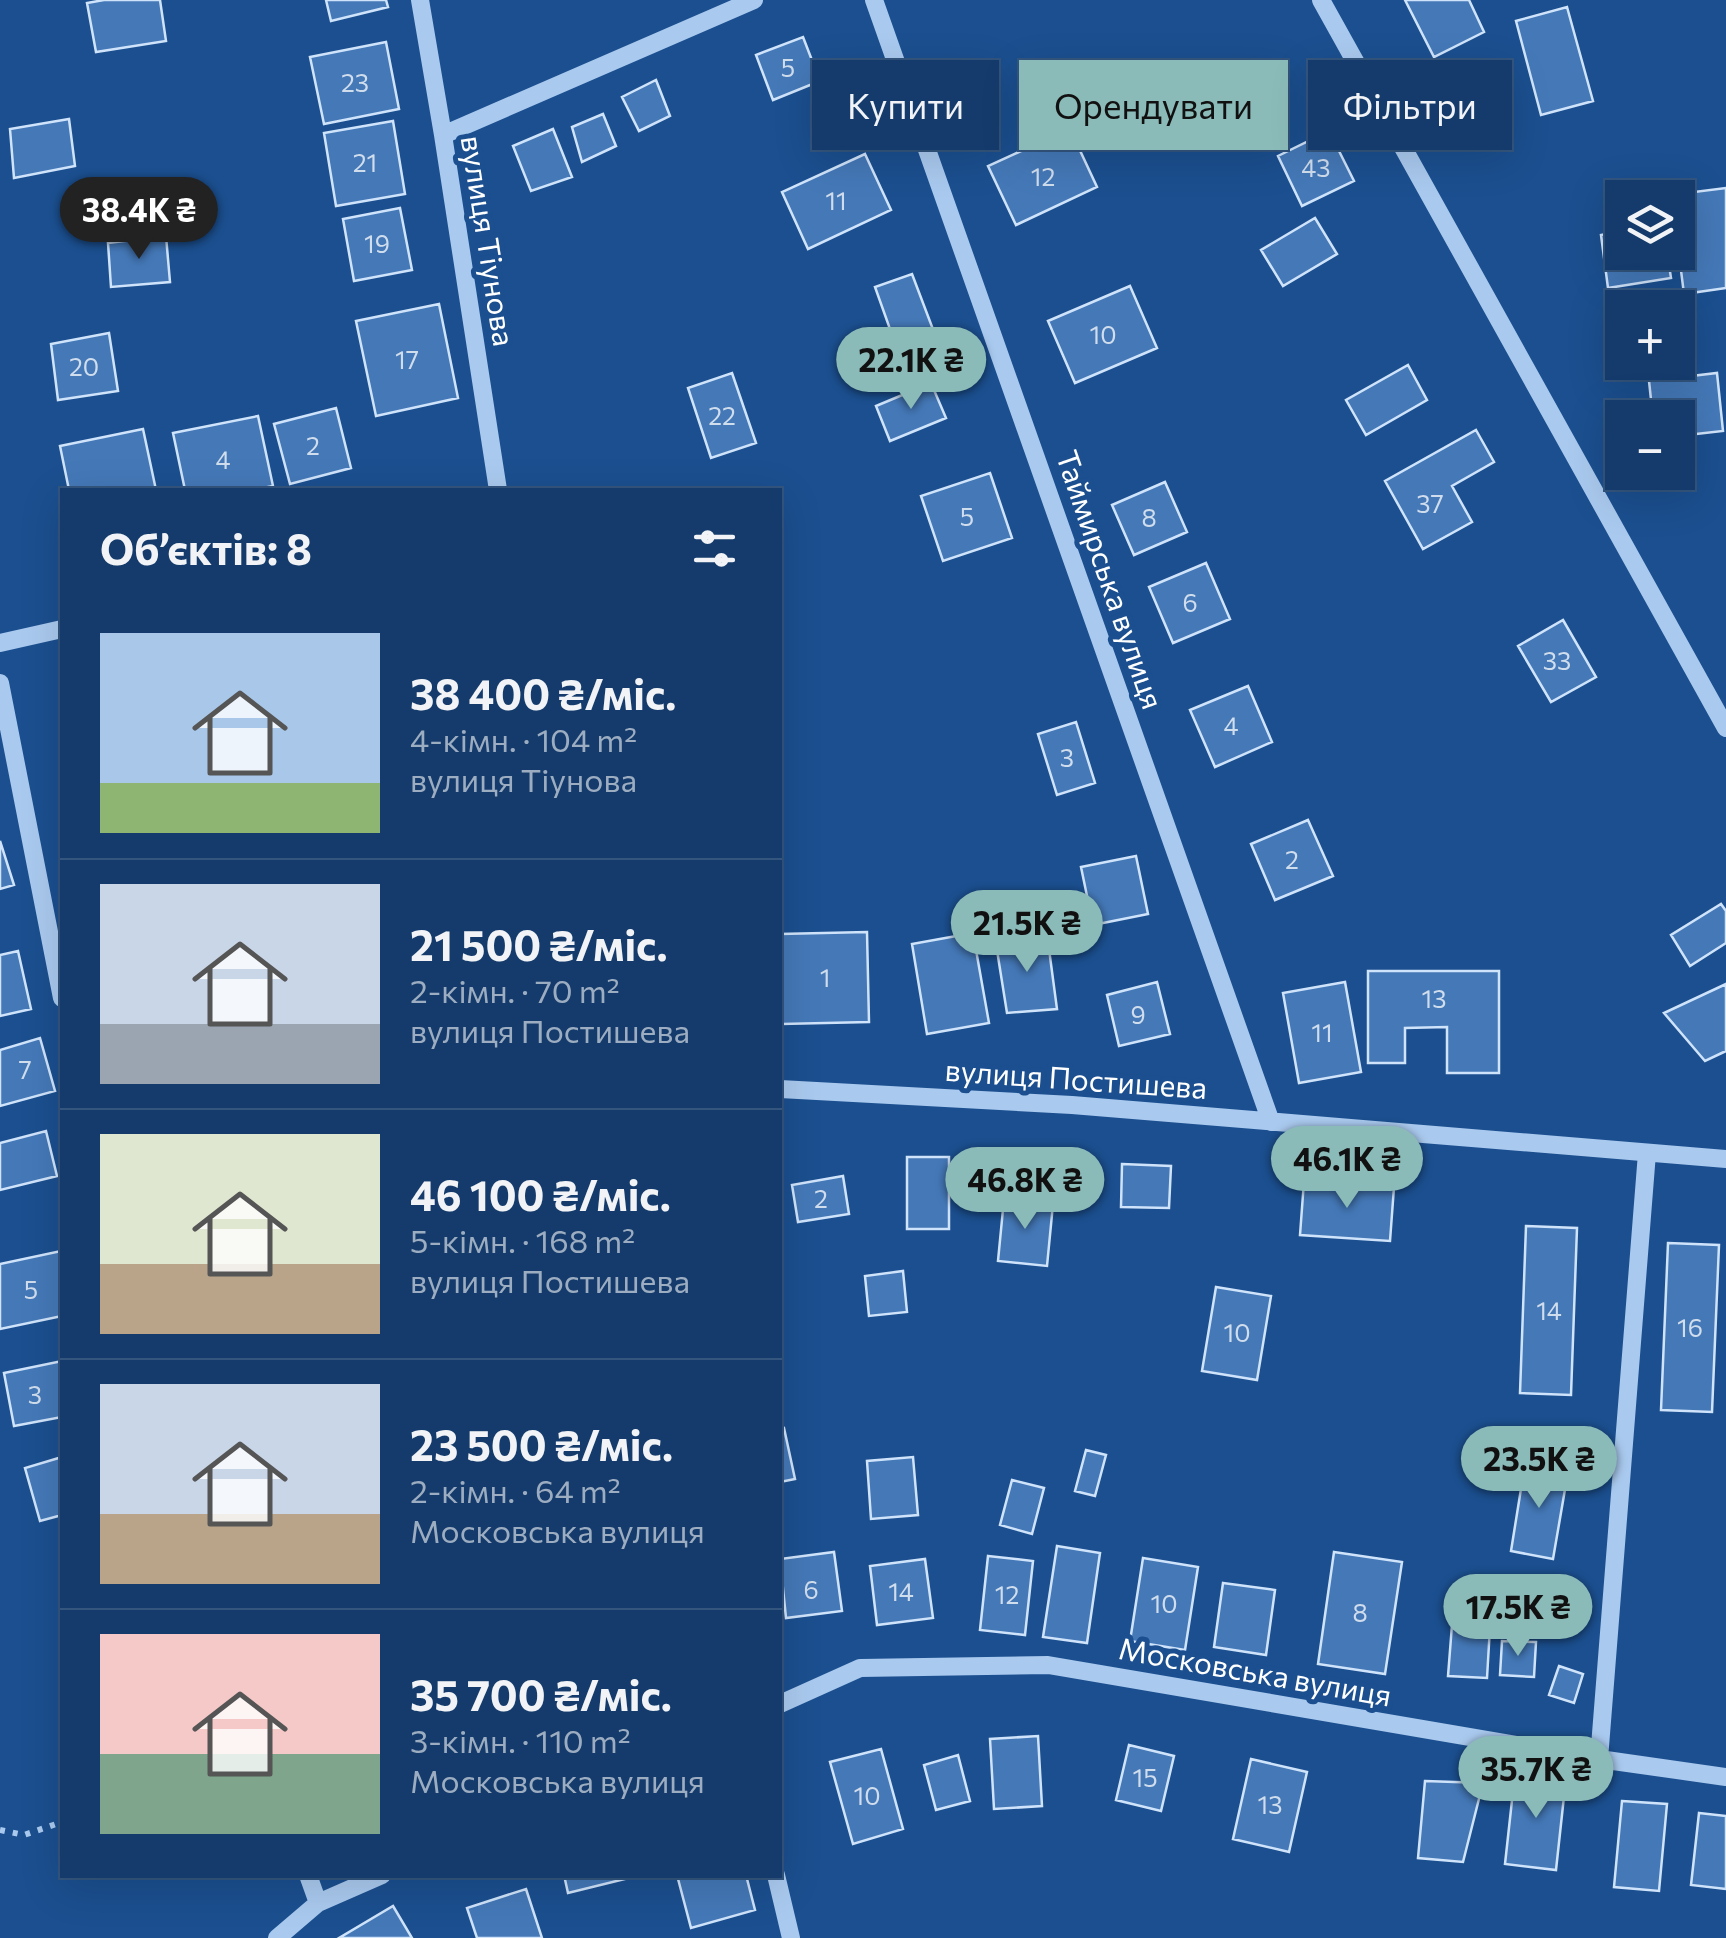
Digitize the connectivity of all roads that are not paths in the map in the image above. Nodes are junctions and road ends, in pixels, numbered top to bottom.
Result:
1 (420, 0) edge
2 (754, 0) edge
3 (874, 0) edge
4 (1321, 0) edge
5 (443, 135) junction
6 (498, 488) edge
7 (60, 629) edge
8 (0, 642) edge
9 (0, 683) edge
10 (1726, 728) edge
11 (60, 988) edge
12 (782, 1090) edge
13 (1272, 1122) junction
14 (1648, 1153) junction
15 (1726, 1159) edge
16 (782, 1703) edge
17 (1599, 1759) junction
18 (1726, 1777) edge
19 (309, 1878) edge
20 (375, 1878) edge
21 (777, 1878) edge
22 (318, 1903) junction
23 (277, 1938) edge
24 (791, 1938) edge

1 - 5 street, вулиця Тіунова
2 - 5 street
3 - 13 street, Таймирська вулиця
4 - 10 street
5 - 6 street, вулиця Тіунова
7 - 8 street
9 - 11 street
12 - 13 street, вулиця Постишева
13 - 14 street, вулиця Постишева
14 - 15 street, вулиця Постишева
14 - 17 street
16 - 17 street, Московська вулиця
17 - 18 street, Московська вулиця
19 - 22 street
20 - 22 street
21 - 24 street
22 - 23 street

